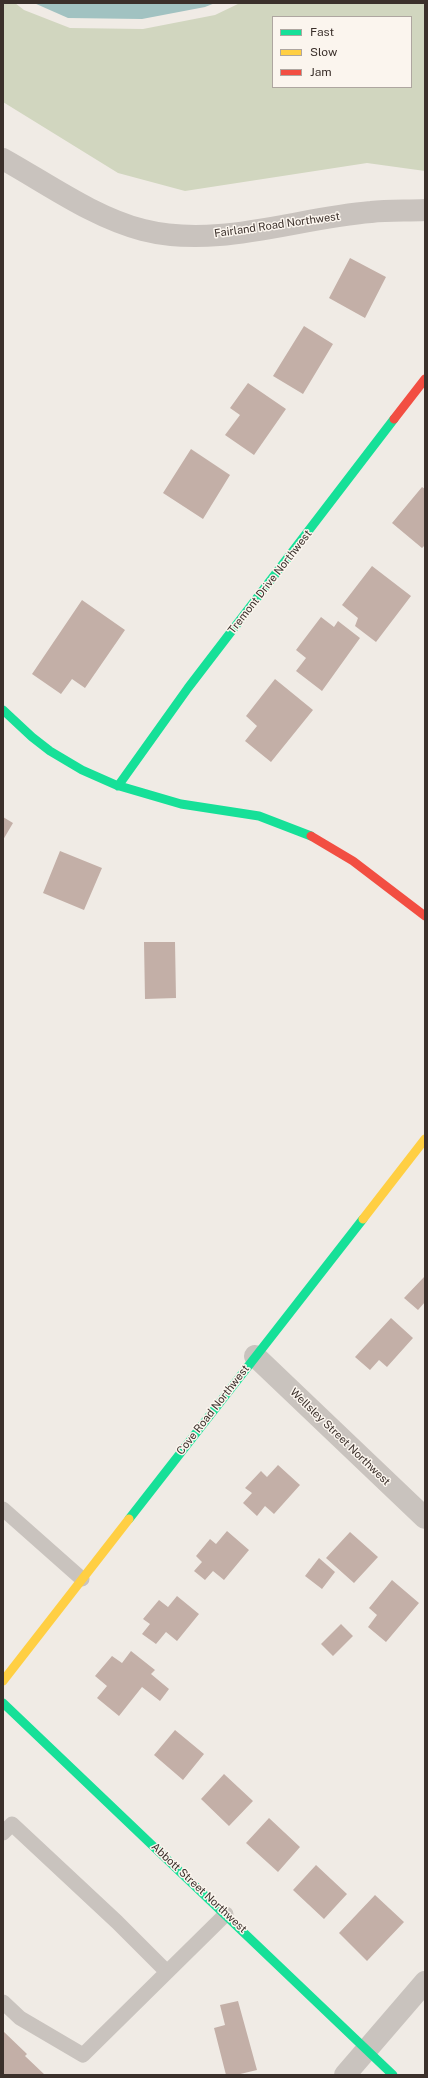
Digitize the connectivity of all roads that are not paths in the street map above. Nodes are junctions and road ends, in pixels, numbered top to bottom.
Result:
1 (3, 159) edge
2 (425, 210) edge
3 (425, 379) edge
4 (3, 710) edge
5 (118, 786) junction
6 (425, 916) edge
7 (425, 1139) edge
8 (255, 1356) junction
9 (3, 1509) edge
10 (425, 1518) edge
11 (82, 1580) junction
12 (3, 1681) edge
13 (3, 1703) edge
14 (3, 1833) edge
15 (226, 1914) junction
16 (167, 1972) junction
17 (425, 1982) edge
18 (3, 2002) edge
19 (367, 2050) junction
20 (345, 2075) edge
21 (393, 2075) edge

1 - 2 street, Fairland Road Northwest
3 - 5 street, Tremont Drive Northwest
4 - 5 street
5 - 6 street
7 - 8 street, Cove Road Northwest
8 - 10 street, Wellsley Street Northwest
8 - 11 street, Cove Road Northwest
9 - 11 lane
11 - 12 street, Cove Road Northwest
13 - 15 street, Abbott Street Northwest
14 - 16 lane
15 - 16 lane
15 - 19 street, Abbott Street Northwest
16 - 18 lane
17 - 19 street
19 - 20 street
19 - 21 street, Abbott Street Northwest

